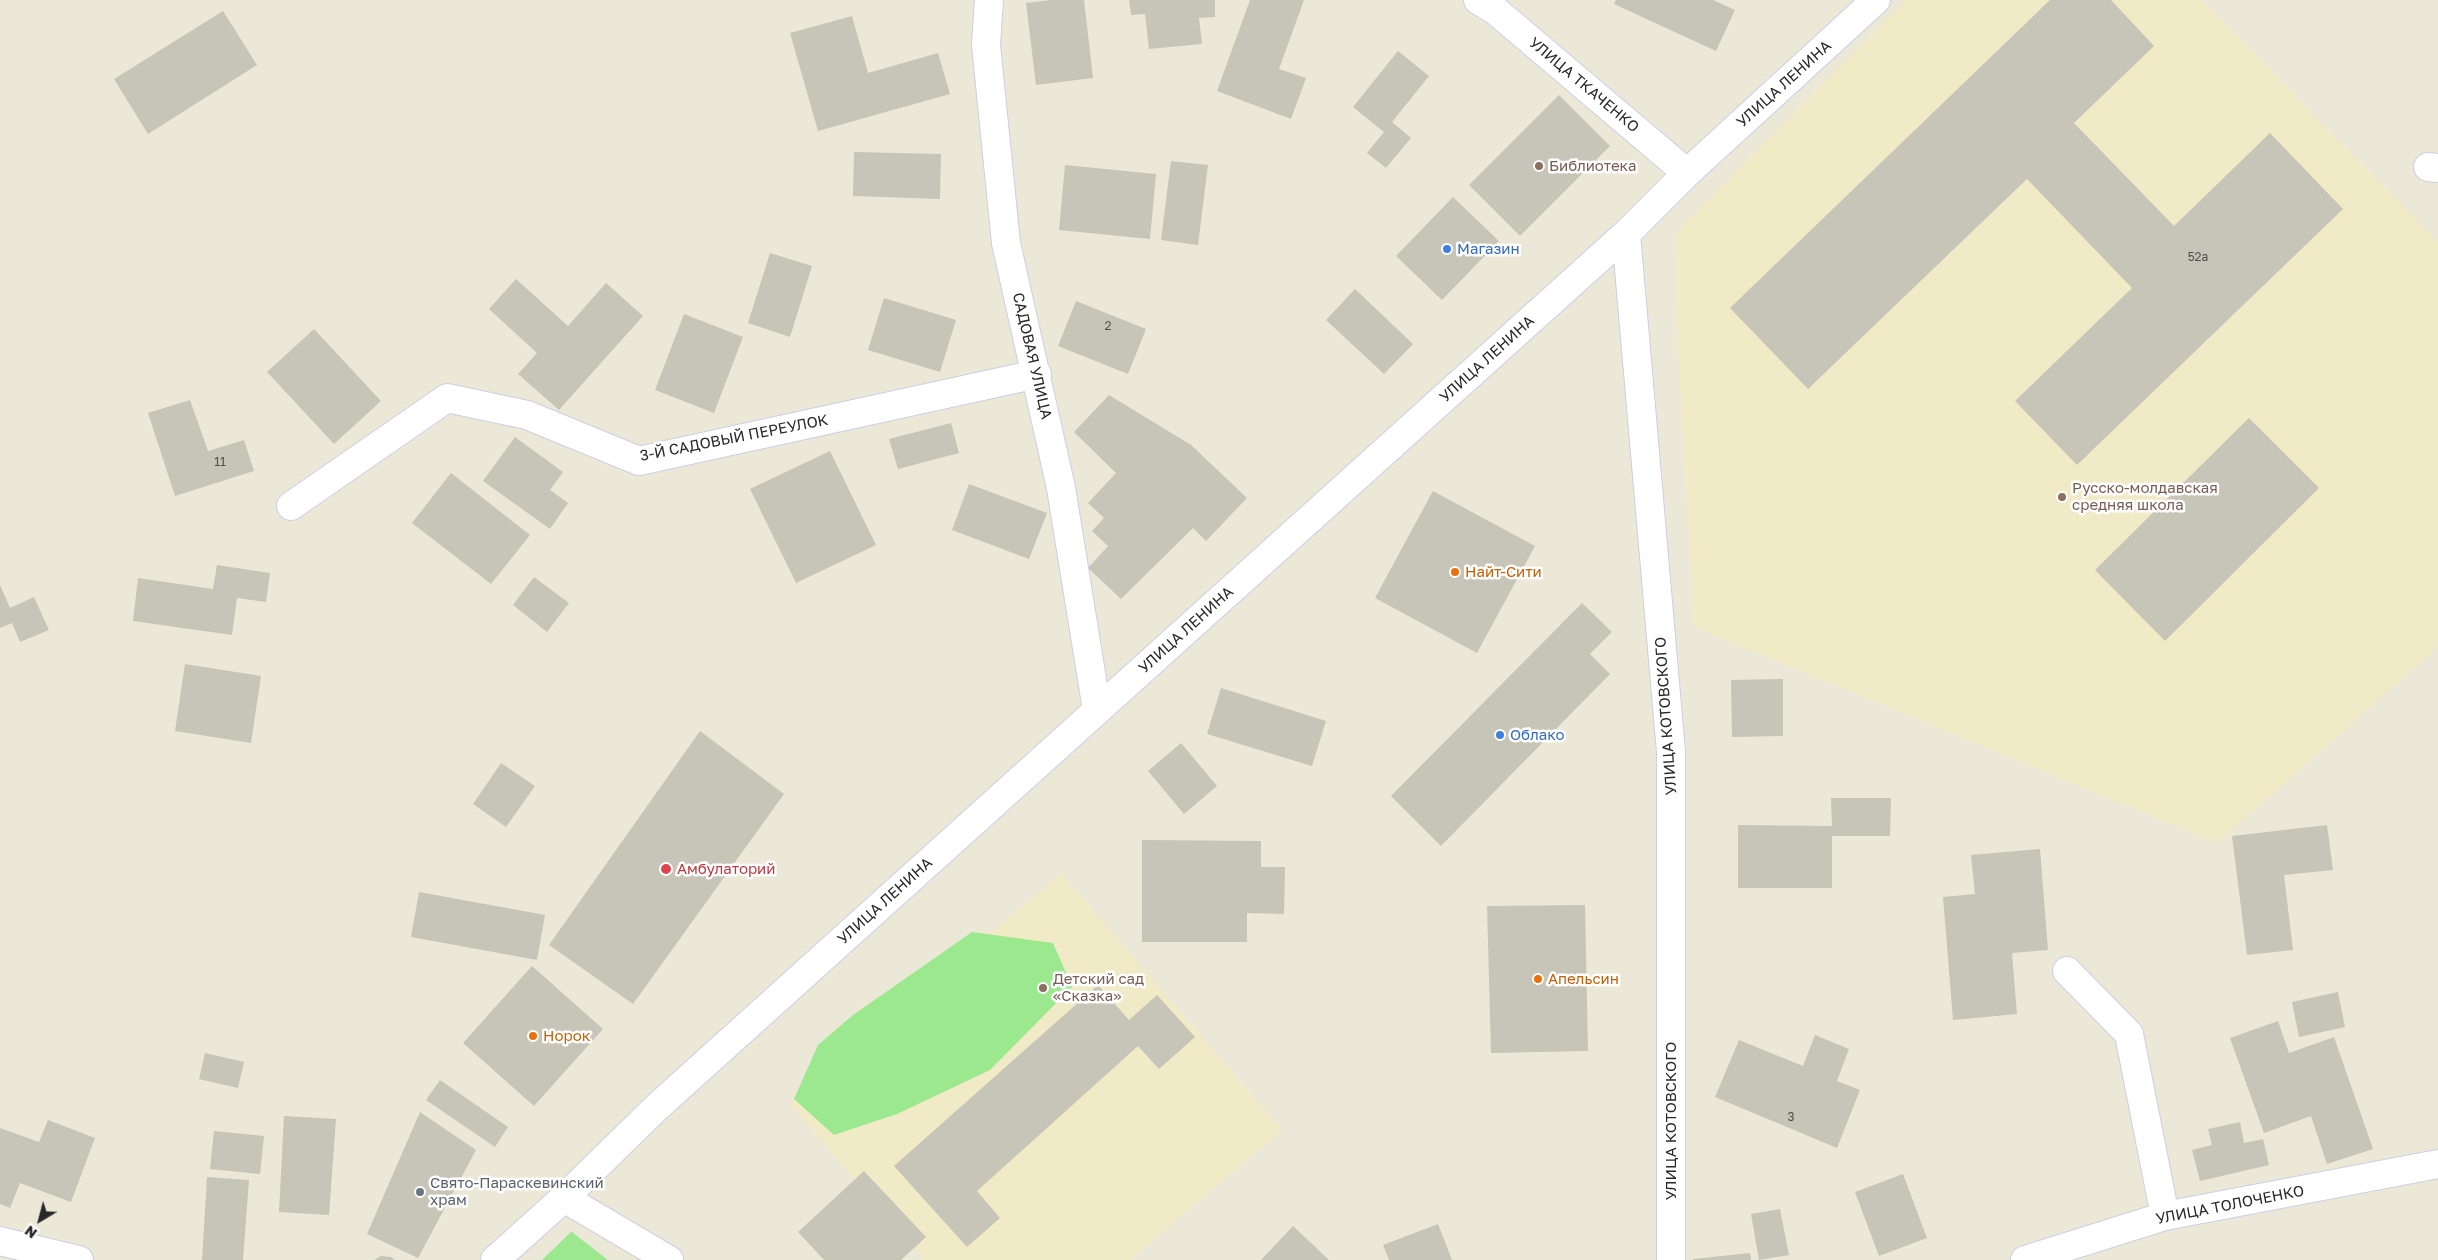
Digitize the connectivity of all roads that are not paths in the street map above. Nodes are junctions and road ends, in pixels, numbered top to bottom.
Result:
1 (989, 0) edge
2 (1876, 0) edge
3 (1491, 4) edge
4 (1687, 172) junction
5 (1626, 234) junction
6 (1037, 374) junction
7 (291, 506) dead end
8 (1097, 710) junction
9 (2067, 971) dead end
10 (2438, 1164) edge
11 (564, 1198) junction
12 (2165, 1216) junction
13 (0, 1241) edge
14 (79, 1260) edge
15 (494, 1260) edge
16 (669, 1260) edge
17 (1670, 1260) edge
18 (2025, 1260) edge

1 - 6 street, САДОВАЯ УЛИЦА
2 - 4 street, УЛИЦА ЛЕНИНА
3 - 4 street, УЛИЦА ТКАЧЕНКО
4 - 5 street, УЛИЦА ЛЕНИНА
5 - 8 street, УЛИЦА ЛЕНИНА
5 - 17 street, УЛИЦА КОТОВСКОГО
6 - 7 street, 3-Й САДОВЫЙ ПЕРЕУЛОК
6 - 8 street, САДОВАЯ УЛИЦА
8 - 11 street, УЛИЦА ЛЕНИНА
9 - 12 street
10 - 12 street, УЛИЦА ТОЛОЧЕНКО
11 - 15 street, УЛИЦА ЛЕНИНА
11 - 16 street
12 - 18 street, УЛИЦА ТОЛОЧЕНКО
13 - 14 street

